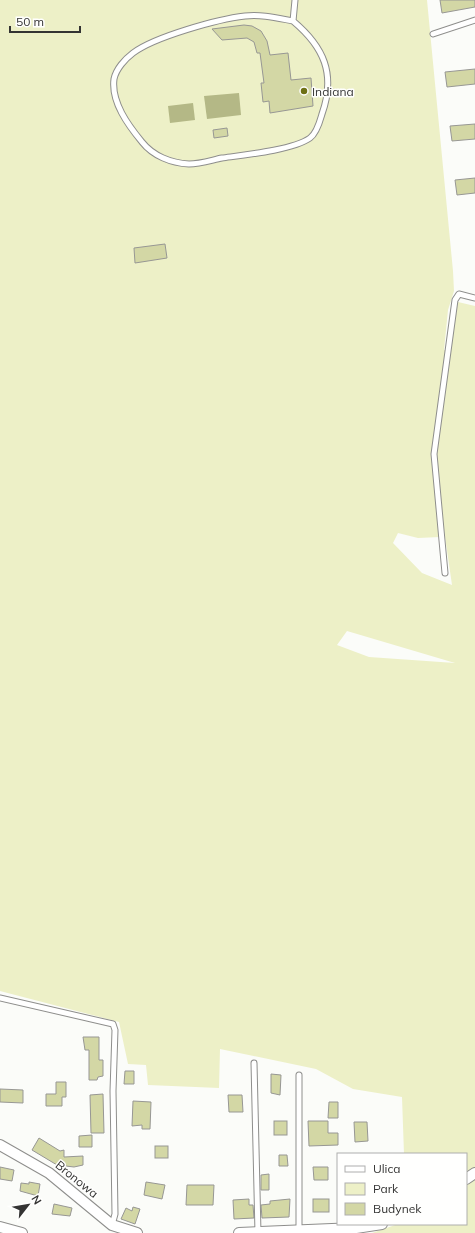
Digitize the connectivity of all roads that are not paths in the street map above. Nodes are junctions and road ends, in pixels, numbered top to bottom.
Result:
1 (295, 0) edge
2 (475, 20) edge
3 (293, 21) junction
4 (433, 34) dead end
5 (475, 298) edge
6 (444, 573) dead end
7 (0, 998) edge
8 (254, 1063) dead end
9 (299, 1075) dead end
10 (0, 1145) edge
11 (376, 1225) edge
12 (0, 1226) edge
13 (109, 1229) edge
14 (300, 1231) junction
15 (22, 1233) edge
16 (137, 1233) edge
17 (239, 1233) edge
18 (258, 1233) edge

1 - 3 lane
2 - 4 lane
3 - 3 lane
5 - 6 lane
7 - 13 lane
8 - 18 lane
9 - 14 lane
10 - 13 street, Bronowa
11 - 14 street
12 - 15 street
13 - 16 street, Bronowa
14 - 18 street
17 - 18 street

